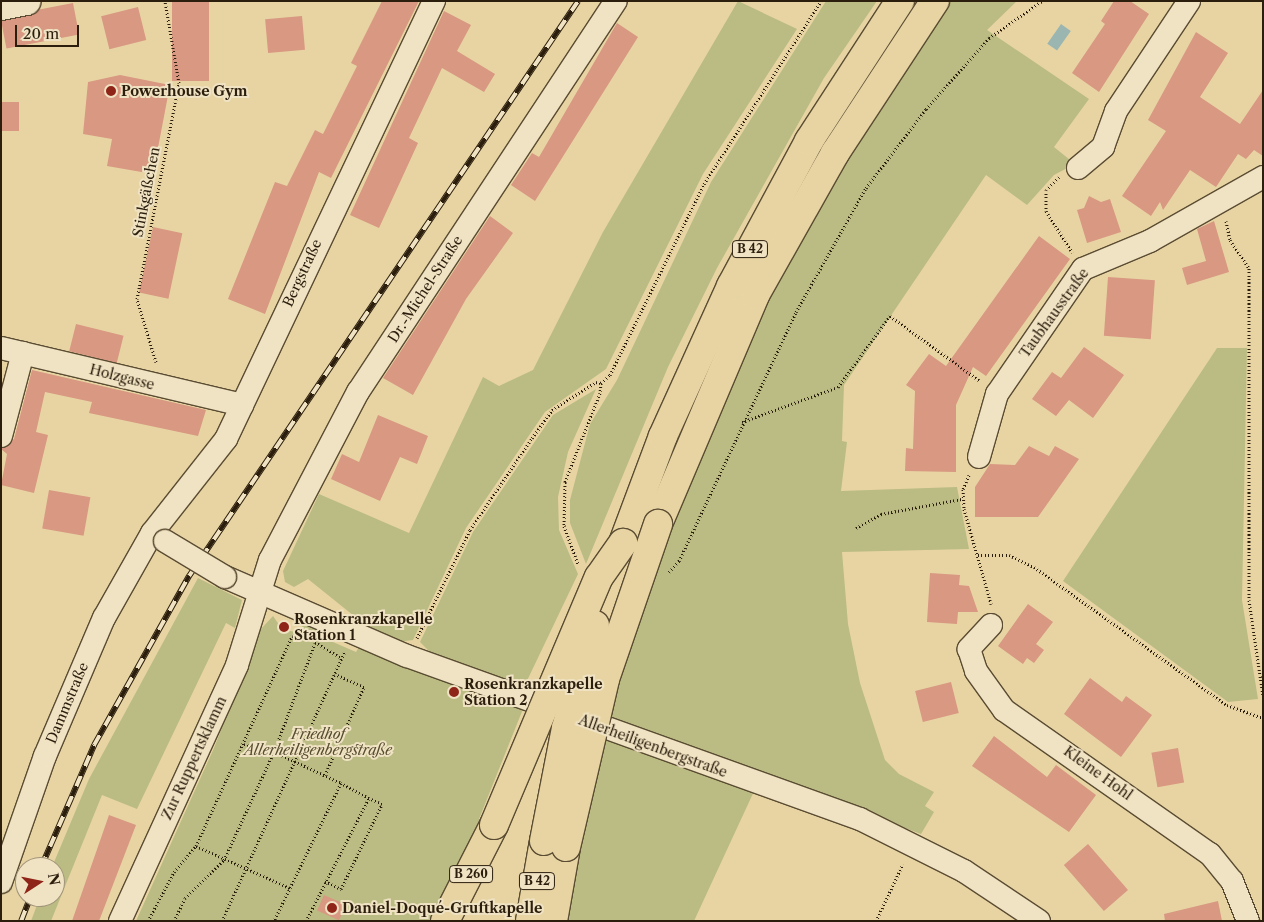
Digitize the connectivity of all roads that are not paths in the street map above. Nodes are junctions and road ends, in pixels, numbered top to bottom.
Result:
1 (27, 1) edge
2 (434, 1) edge
3 (616, 1) edge
4 (900, 1) edge
5 (935, 1) edge
6 (1188, 1) edge
7 (1, 6) edge
8 (1078, 168) road end
9 (1263, 177) edge
10 (1, 348) edge
11 (23, 353) junction
12 (242, 405) junction
13 (1, 436) edge
14 (979, 457) road end
15 (159, 537) junction
16 (623, 543) junction
17 (262, 592) junction
18 (991, 626) road end
19 (555, 844) junction
20 (1, 882) edge
21 (120, 921) edge
22 (445, 921) edge
23 (530, 921) edge
24 (553, 921) edge
25 (1039, 921) edge
26 (1248, 921) edge

1 - 7 street
2 - 12 street, Bergstraße
3 - 17 street, Dr.-Michel-Straße
4 - 16 highway, B 42
5 - 19 highway, B 42, bridge
6 - 8 street
9 - 14 street, Taubhausstraße
10 - 11 street, Holzgasse
11 - 12 street, Holzgasse
11 - 13 street
12 - 15 street, Bergstraße
15 - 17 street, Allerheiligenbergstraße, bridge
15 - 20 street, Dammstraße
16 - 19 highway, B 42, bridge
16 - 22 highway, B 260, bridge
17 - 21 street, Zur Ruppertsklamm
17 - 25 street, Allerheiligenbergstraße
18 - 26 street, Kleine Hohl
19 - 23 highway, B 42
19 - 24 highway, B 42

